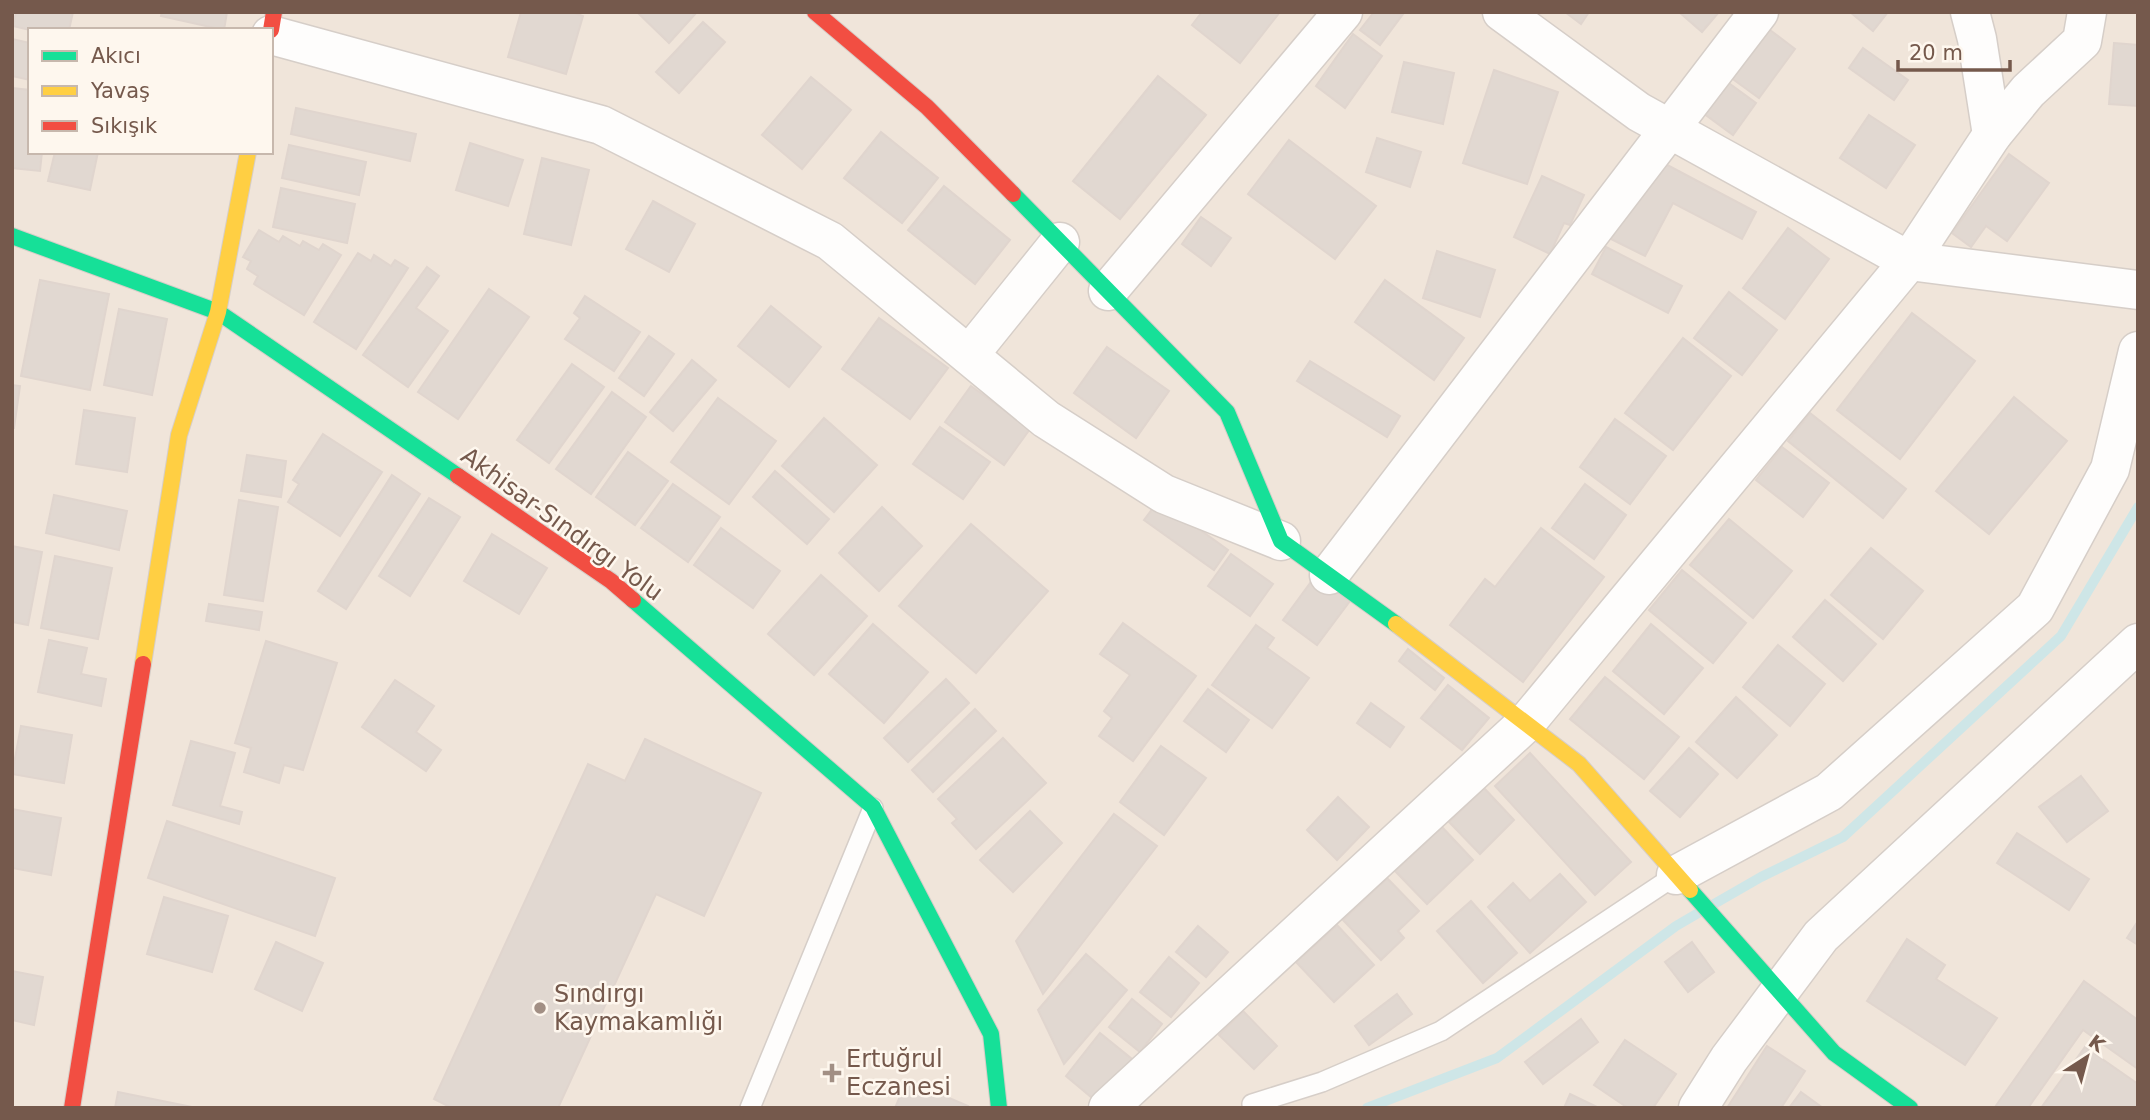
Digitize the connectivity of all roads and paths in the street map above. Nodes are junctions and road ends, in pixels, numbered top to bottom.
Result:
1 (815, 12) edge
2 (1343, 12) edge
3 (1502, 12) edge
4 (1759, 12) edge
5 (1970, 12) edge
6 (2087, 12) edge
7 (273, 36) edge
8 (1668, 128) junction
9 (1992, 135) junction
10 (248, 154) edge
11 (12, 236) edge
12 (1060, 242) junction
13 (1909, 261) junction
14 (2138, 290) edge
15 (1108, 291) junction
16 (218, 312) junction
17 (2138, 351) edge
18 (969, 355) junction
19 (1282, 541) junction
20 (1329, 575) junction
21 (2138, 643) edge
22 (1526, 723) junction
23 (873, 807) junction
24 (1680, 879) junction
25 (1779, 992) junction
26 (1252, 1104) dead end
27 (72, 1108) edge
28 (750, 1108) edge
29 (999, 1108) edge
30 (1108, 1108) edge
31 (1698, 1108) edge
32 (1910, 1108) edge

1 - 12 street
2 - 15 street
3 - 8 street
4 - 8 street
5 - 9 street
6 - 9 street
7 - 18 street
8 - 13 street
8 - 20 street
9 - 13 street
10 - 16 street
11 - 16 street, Akhisar-Sındırgı Yolu
12 - 15 street
12 - 18 street
13 - 14 street
13 - 22 street
15 - 19 street
16 - 23 street, Akhisar-Sındırgı Yolu
16 - 27 street
17 - 24 street
18 - 19 street
19 - 20 street
20 - 22 street
21 - 25 street
22 - 24 street
22 - 30 street
23 - 28 lane
23 - 29 street, Akhisar-Sındırgı Yolu
24 - 25 street
24 - 26 lane
25 - 31 street
25 - 32 street

